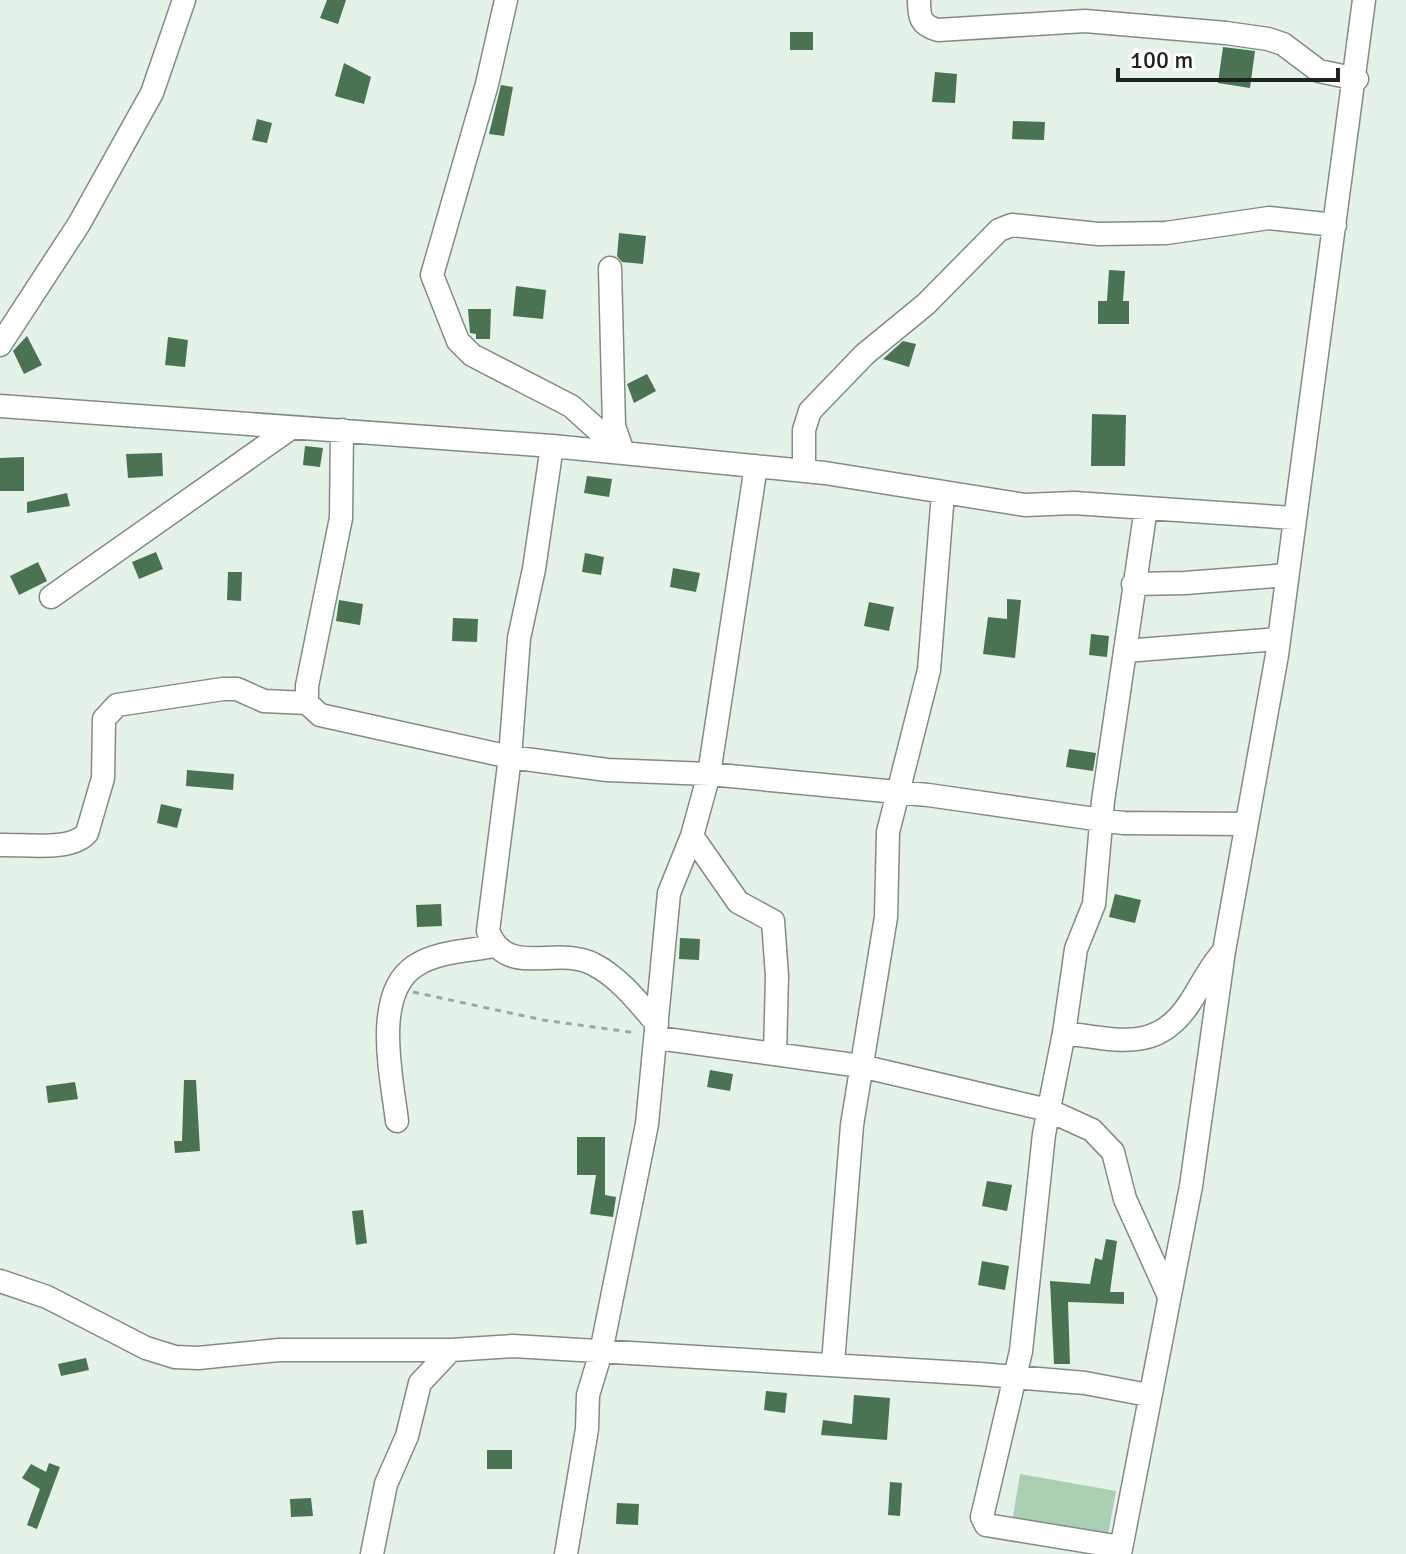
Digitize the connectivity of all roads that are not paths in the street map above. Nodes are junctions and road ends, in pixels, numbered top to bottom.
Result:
1 (184, 0) edge
2 (506, 0) edge
3 (919, 0) edge
4 (1364, 0) edge
5 (1357, 79) junction
6 (1335, 225) junction
7 (610, 268) dead end
8 (0, 345) edge
9 (0, 406) edge
10 (291, 428) junction
11 (342, 430) junction
12 (552, 446) junction
13 (622, 448) junction
14 (756, 466) junction
15 (804, 471) junction
16 (943, 493) junction
17 (1146, 508) junction
18 (1293, 518) junction
19 (1287, 575) junction
20 (1133, 584) junction
21 (51, 597) dead end
22 (1279, 639) junction
23 (1125, 651) junction
24 (307, 703) junction
25 (510, 757) junction
26 (709, 774) junction
27 (897, 794) junction
28 (1102, 821) junction
29 (1246, 824) junction
30 (692, 836) junction
31 (0, 845) edge
32 (494, 946) junction
33 (1224, 951) junction
34 (658, 1031) junction
35 (1064, 1033) junction
36 (775, 1054) junction
37 (861, 1066) junction
38 (1048, 1110) junction
39 (397, 1121) dead end
40 (0, 1281) edge
41 (1168, 1294) junction
42 (451, 1350) junction
43 (601, 1352) junction
44 (833, 1363) junction
45 (1016, 1377) junction
46 (1148, 1395) junction
47 (1120, 1550) edge
48 (372, 1554) edge
49 (566, 1554) edge

1 - 8 street
2 - 13 street
3 - 5 street
4 - 5 street
5 - 6 street
6 - 15 street
6 - 18 street
7 - 13 street
9 - 10 street
10 - 11 street
10 - 21 street
11 - 12 street
11 - 24 street
12 - 13 street
12 - 25 street
13 - 14 street
14 - 15 street
14 - 26 street
15 - 16 street
16 - 17 street
16 - 27 street
17 - 18 street
17 - 20 street
18 - 19 street
19 - 20 street
19 - 22 street
20 - 23 street
22 - 23 street
22 - 29 street
23 - 28 street
24 - 25 street
24 - 31 street
25 - 26 street
25 - 32 street
26 - 27 street
26 - 30 street
27 - 28 street
27 - 37 street
28 - 29 street
28 - 35 street
29 - 33 street
30 - 34 street
30 - 36 street
32 - 34 street
32 - 39 street
33 - 35 street
33 - 41 street
34 - 36 street
34 - 43 street
35 - 38 street
36 - 37 street
37 - 38 street
37 - 44 street
38 - 41 street
38 - 45 street
40 - 42 street
41 - 46 street
42 - 43 street
42 - 48 street
43 - 44 street
43 - 49 street
44 - 45 street
45 - 46 street
45 - 47 street
46 - 47 street

